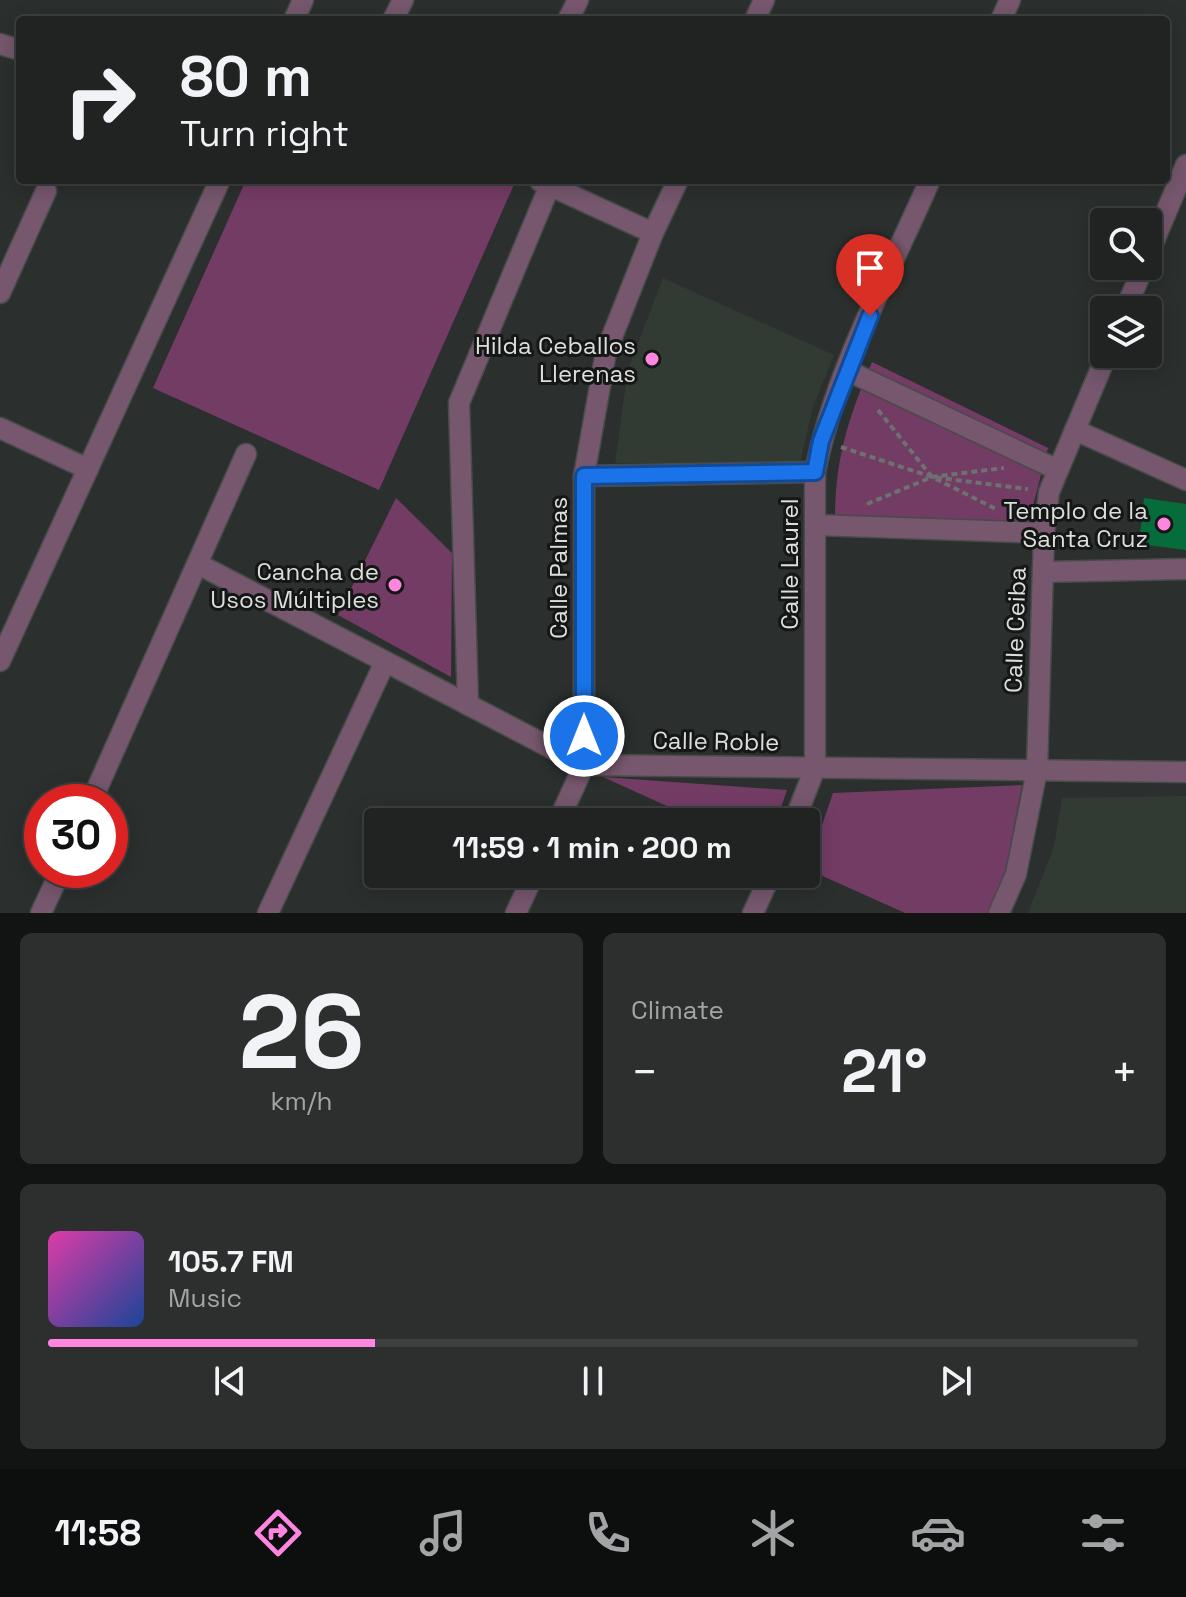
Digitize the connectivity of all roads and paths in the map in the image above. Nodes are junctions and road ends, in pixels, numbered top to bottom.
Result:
1 (1186, 165) edge
2 (218, 184) edge
3 (544, 184) edge
4 (546, 184) edge
5 (676, 184) edge
6 (928, 184) edge
7 (46, 191) dead end
8 (1162, 222) edge
9 (653, 233) junction
10 (0, 293) edge
11 (1101, 368) edge
12 (846, 370) junction
13 (873, 403) dead end
14 (0, 428) edge
15 (1075, 430) junction
16 (821, 441) junction
17 (246, 454) dead end
18 (1050, 466) junction
19 (88, 469) junction
20 (815, 472) junction
21 (584, 476) junction
22 (932, 477) junction
23 (1186, 480) edge
24 (1049, 492) junction
25 (863, 506) dead end
26 (1001, 511) dead end
27 (816, 525) junction
28 (1044, 533) junction
29 (198, 564) junction
30 (1186, 569) edge
31 (1043, 572) junction
32 (0, 661) edge
33 (385, 662) junction
34 (468, 705) junction
35 (584, 765) junction
36 (815, 768) junction
37 (1037, 770) junction
38 (1186, 772) edge
39 (99, 784) edge
40 (564, 808) edge
41 (799, 808) edge
42 (53, 888) edge
43 (528, 888) edge
44 (765, 888) edge
45 (41, 913) edge
46 (268, 913) edge
47 (516, 913) edge
48 (753, 913) edge
49 (999, 913) edge

1 - 8 street
2 - 19 street
3 - 34 street
4 - 9 street
5 - 9 street, Calle Palmas
6 - 12 street, Calle Laurel
7 - 10 street
9 - 21 street, Calle Palmas
11 - 15 street, Calle Ceiba
12 - 16 street, Calle Laurel
12 - 18 street
13 - 22 path
14 - 19 street
15 - 18 street, Calle Ceiba
15 - 23 street
16 - 20 street, Calle Laurel
16 - 22 path
17 - 29 street
18 - 22 path
18 - 24 street, Calle Ceiba
19 - 32 street
20 - 21 street
20 - 27 street, Calle Laurel
21 - 35 street, Calle Palmas
22 - 24 path
22 - 25 path
22 - 26 path
24 - 28 street, Calle Ceiba
27 - 28 street
27 - 36 street, Calle Laurel
28 - 31 street, Calle Ceiba
29 - 33 street, Calle Roble
29 - 39 street
30 - 31 street
31 - 37 street, Calle Ceiba
33 - 34 street, Calle Roble
33 - 46 street
34 - 35 street, Calle Roble
35 - 36 street, Calle Roble
35 - 40 street, Calle Palmas
36 - 37 street, Calle Roble
36 - 41 street, Calle Laurel
37 - 38 street, Calle Roble
37 - 49 street, Calle Ceiba
42 - 45 street
43 - 47 street
44 - 48 street

